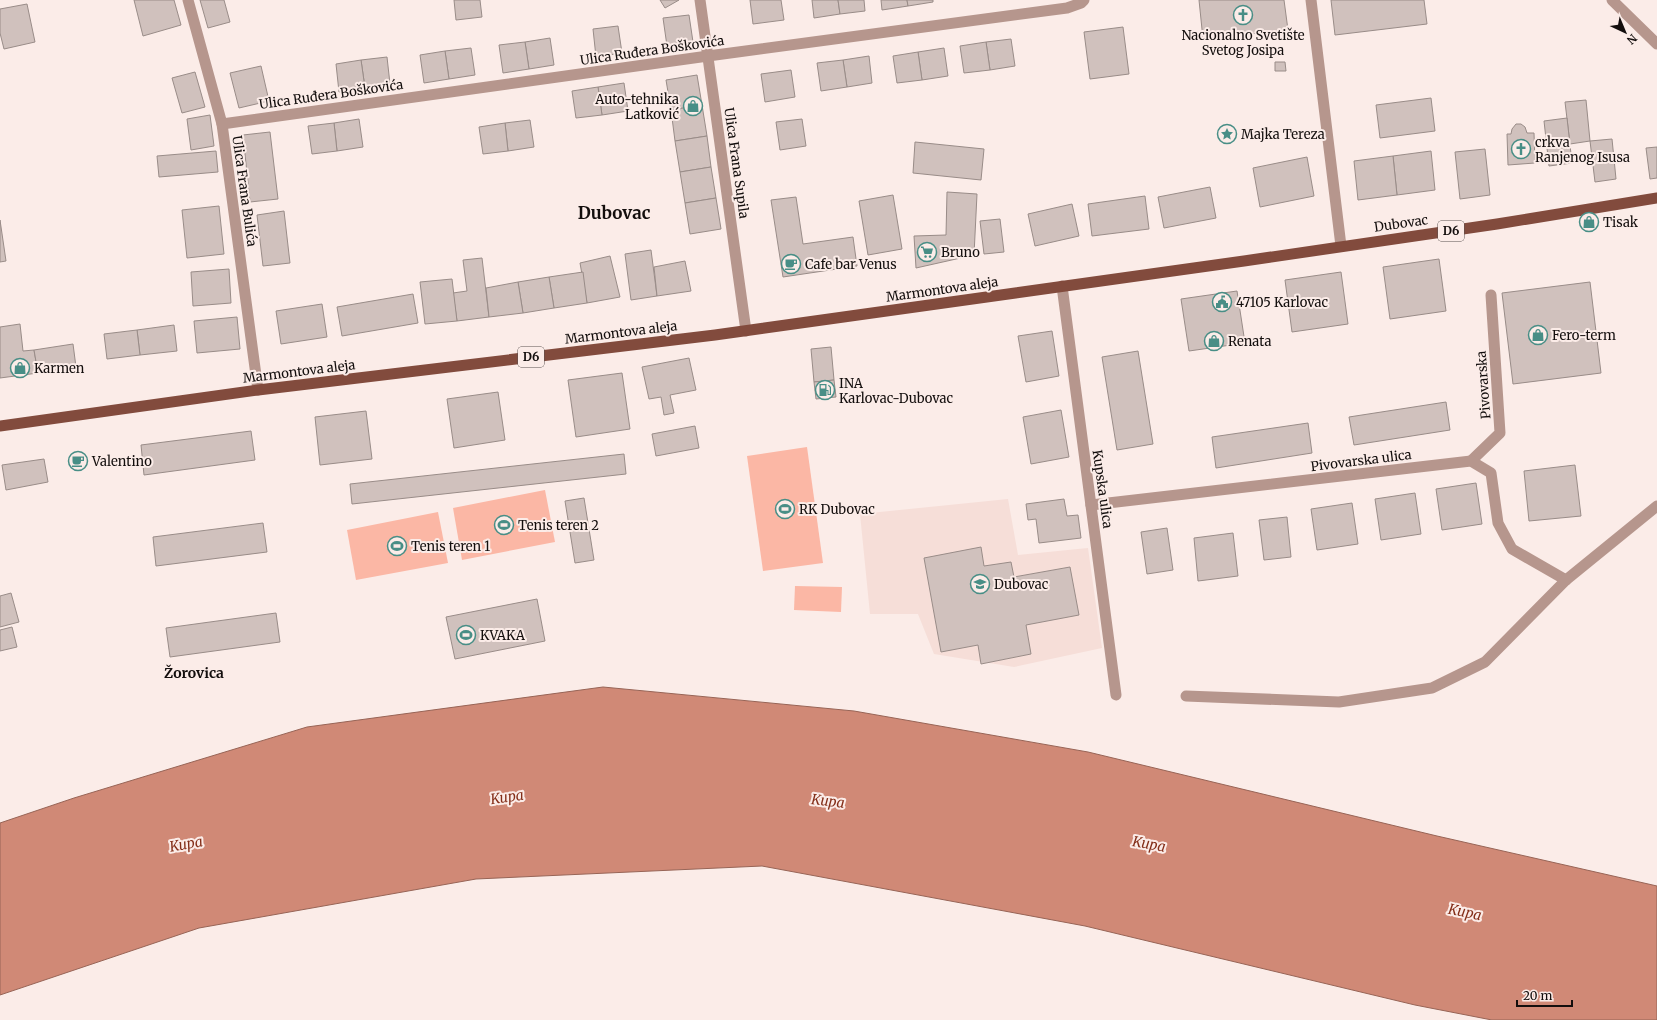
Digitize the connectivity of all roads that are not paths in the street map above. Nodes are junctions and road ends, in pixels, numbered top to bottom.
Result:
1 (188, 0) edge
2 (700, 0) edge
3 (1084, 0) edge
4 (1312, 0) edge
5 (1612, 0) edge
6 (1657, 44) edge
7 (708, 56) junction
8 (222, 124) junction
9 (1657, 198) edge
10 (1341, 246) junction
11 (1244, 261) joint
12 (1062, 286) junction
13 (1490, 295) dead end
14 (746, 331) junction
15 (258, 390) junction
16 (0, 426) edge
17 (1471, 461) junction
18 (1091, 505) junction
19 (1657, 506) edge
20 (1566, 580) junction
21 (1116, 695) dead end
22 (1186, 696) dead end

1 - 8 street, Ulica Frana Bulića
2 - 7 street, Ulica Frana Supila
3 - 7 street, Ulica Ruđera Boškovića
4 - 10 street
5 - 6 street
7 - 8 street, Ulica Ruđera Boškovića
7 - 14 street, Ulica Frana Supila
8 - 15 street, Ulica Frana Bulića
9 - 10 main road, Dubovac / D6
10 - 11 main road, Dubovac / D6
11 - 12 main road, Marmontova aleja / D6
12 - 14 main road, Marmontova aleja / D6
12 - 18 street, Kupska ulica
13 - 17 street, Pivovarska
14 - 15 main road, Marmontova aleja / D6
15 - 16 main road, Marmontova aleja / D6
17 - 18 street, Pivovarska ulica
17 - 20 street
18 - 21 street, Kupska ulica
19 - 20 street
20 - 22 street

